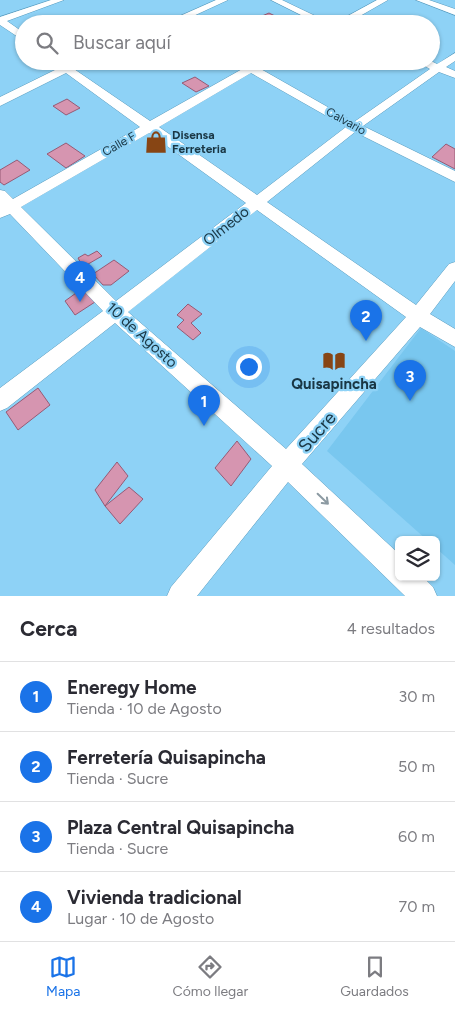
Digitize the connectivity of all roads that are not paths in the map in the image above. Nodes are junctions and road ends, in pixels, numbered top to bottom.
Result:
1 (60, 0) edge
2 (224, 0) edge
3 (275, 0) edge
4 (384, 0) edge
5 (420, 0) edge
6 (455, 12) edge
7 (188, 15) edge
8 (308, 15) edge
9 (355, 15) edge
10 (0, 20) edge
11 (15, 31) edge
12 (455, 56) edge
13 (440, 67) edge
14 (440, 68) edge
15 (53, 70) edge
16 (68, 70) edge
17 (248, 70) edge
18 (255, 70) edge
19 (436, 70) edge
20 (455, 75) edge
21 (0, 102) edge
22 (148, 126) junction
23 (354, 127) junction
24 (455, 176) edge
25 (257, 202) junction
26 (4, 205) edge
27 (455, 268) edge
28 (115, 312) junction
29 (418, 316) junction
30 (455, 339) edge
31 (0, 401) edge
32 (287, 466) junction
33 (395, 568) edge
34 (408, 581) edge
35 (180, 596) edge
36 (424, 596) edge

1 - 10 street
2 - 7 street
3 - 8 street
4 - 9 street
5 - 6 street
10 - 11 street
12 - 13 street, Olmedo
14 - 20 street
15 - 21 street
16 - 22 street
17 - 22 street, Calle F
18 - 23 street, Calvario
19 - 23 street, Olmedo
22 - 25 street
22 - 26 street, Calle F
23 - 24 street, Calvario
23 - 25 street, Olmedo
25 - 28 street, Olmedo
25 - 29 street
26 - 28 street, 10 de Agosto
27 - 29 street, Sucre
28 - 31 street, Olmedo
28 - 32 street, 10 de Agosto
29 - 30 street
29 - 32 street, Sucre
32 -> 33 street, 10 de Agosto
32 - 35 street, Sucre
34 - 36 street

